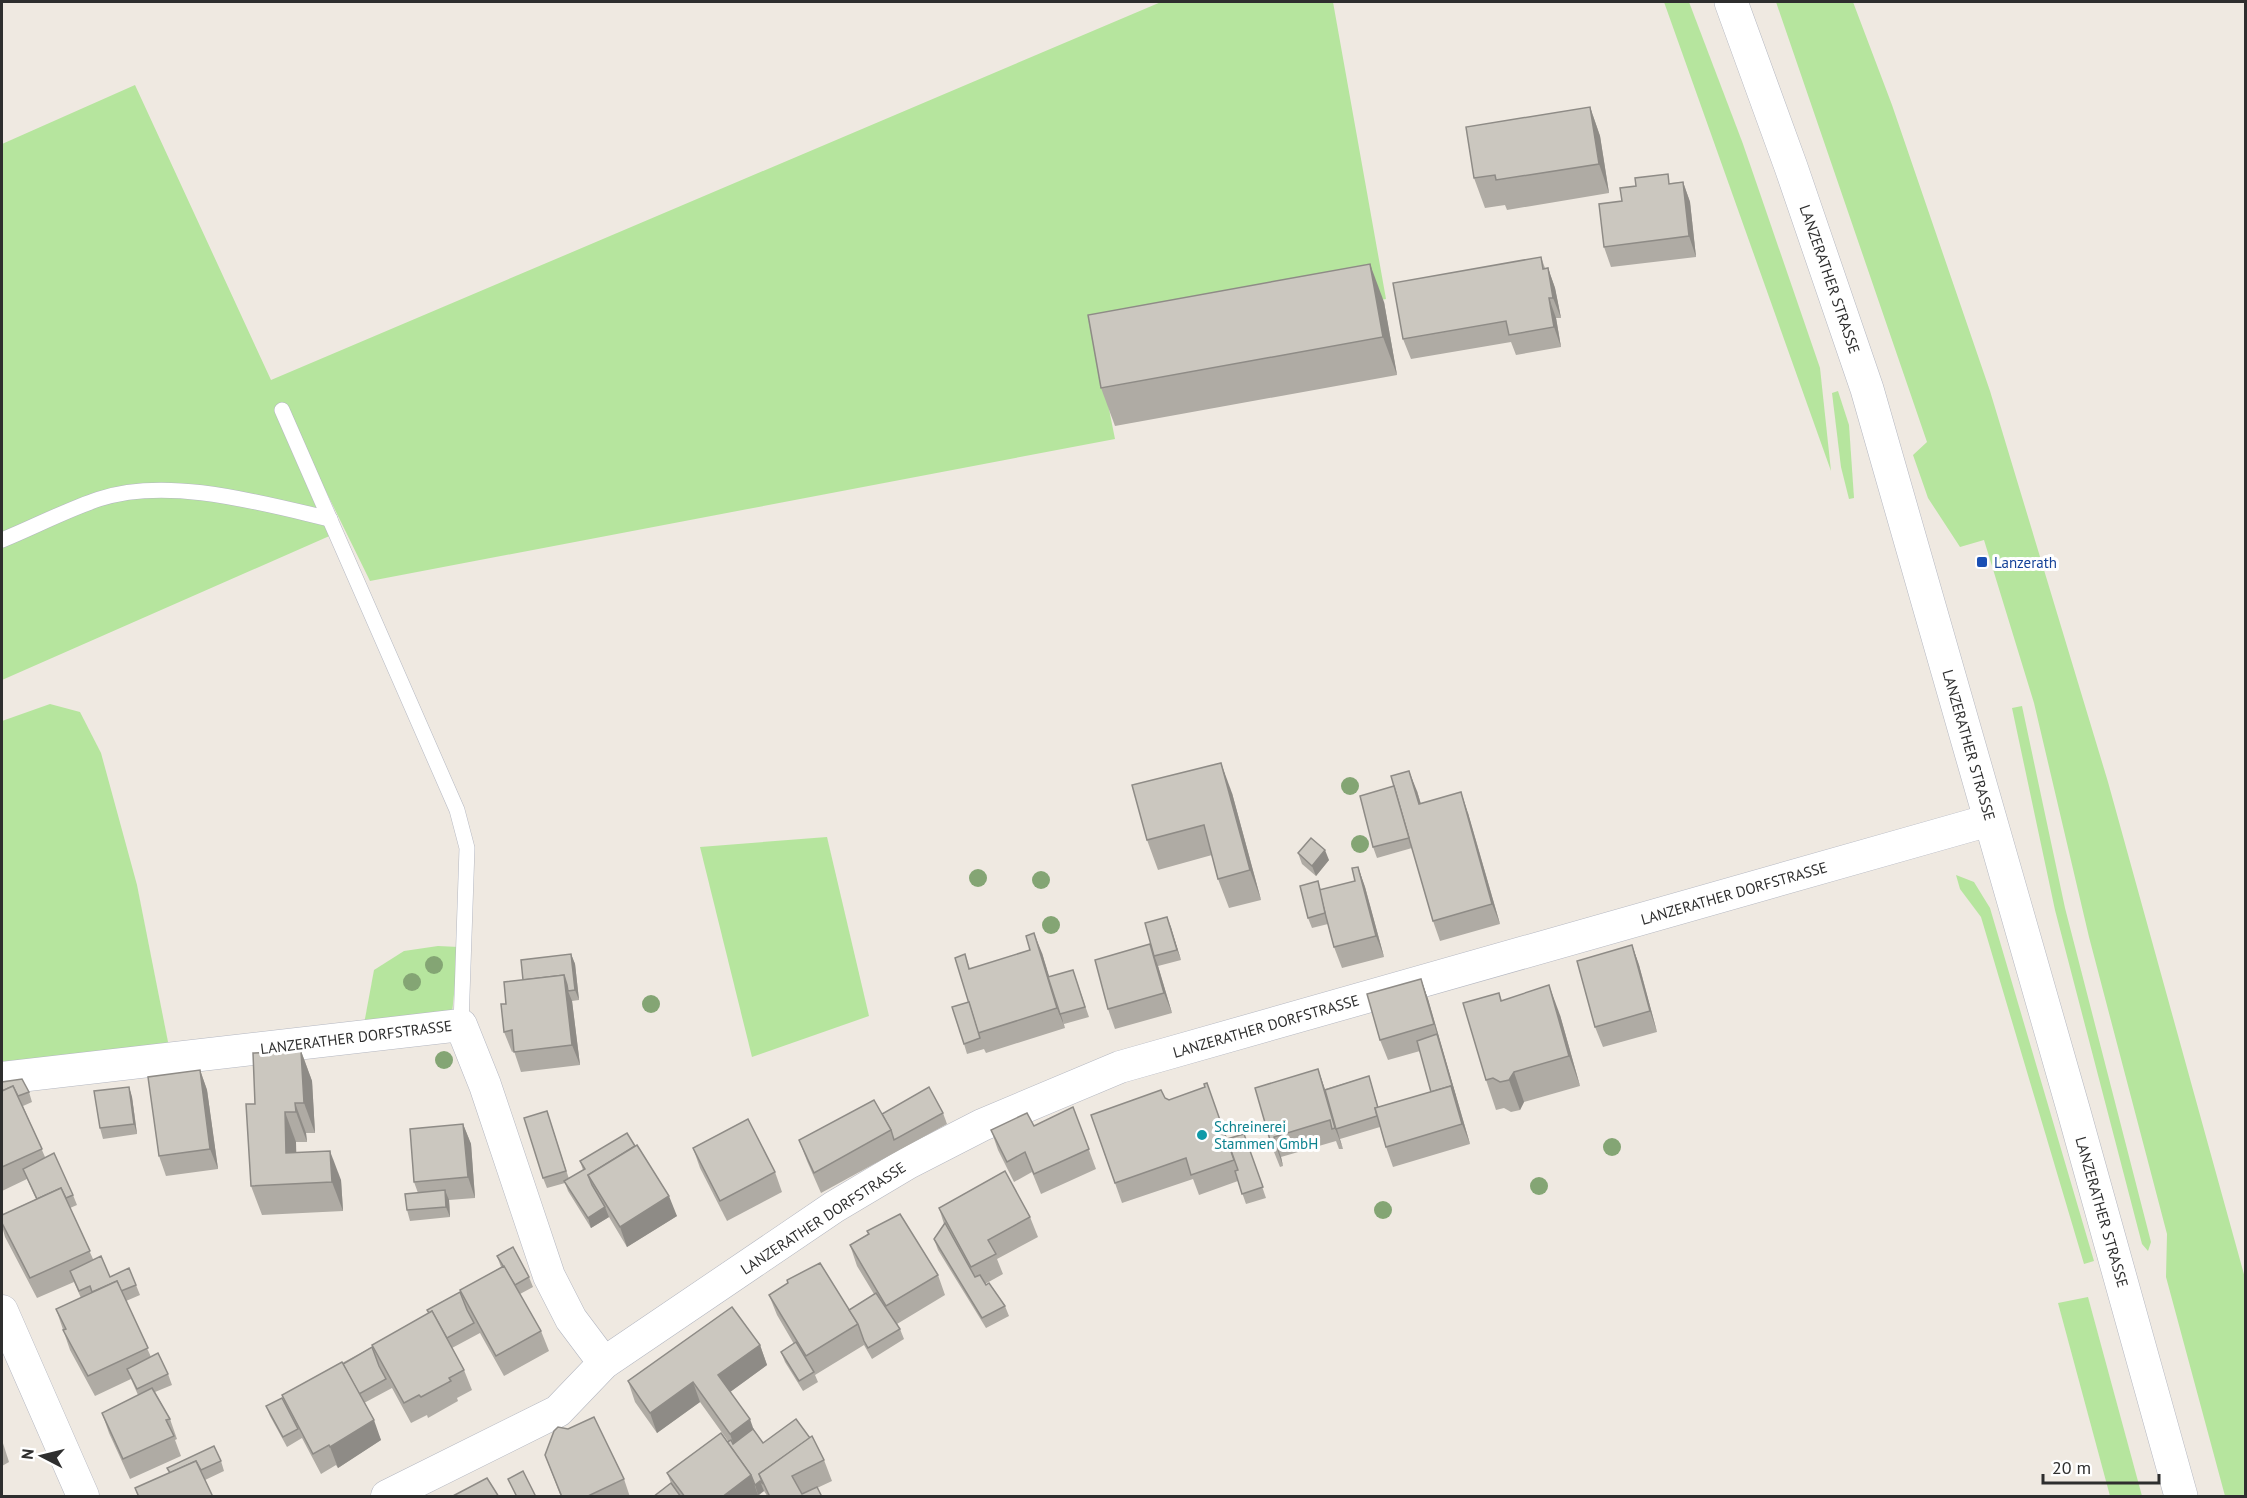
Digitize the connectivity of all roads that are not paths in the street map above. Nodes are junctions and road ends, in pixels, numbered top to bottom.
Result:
1 (1731, 2) edge
2 (282, 410) dead end
3 (330, 519) junction
4 (2, 540) edge
5 (1990, 820) junction
6 (461, 1024) junction
7 (2, 1078) edge
8 (2, 1311) edge
9 (604, 1363) junction
10 (83, 1497) edge
11 (387, 1497) edge
12 (2181, 1497) edge

1 - 5 main road, LANZERATHER STRASSE
2 - 3 lane
3 - 4 lane
3 - 6 lane
5 - 9 street, LANZERATHER DORFSTRASSE
5 - 12 main road, LANZERATHER STRASSE
6 - 7 street, LANZERATHER DORFSTRASSE
6 - 9 street, LANZERATHER DORFSTRASSE
8 - 10 street
9 - 11 street

